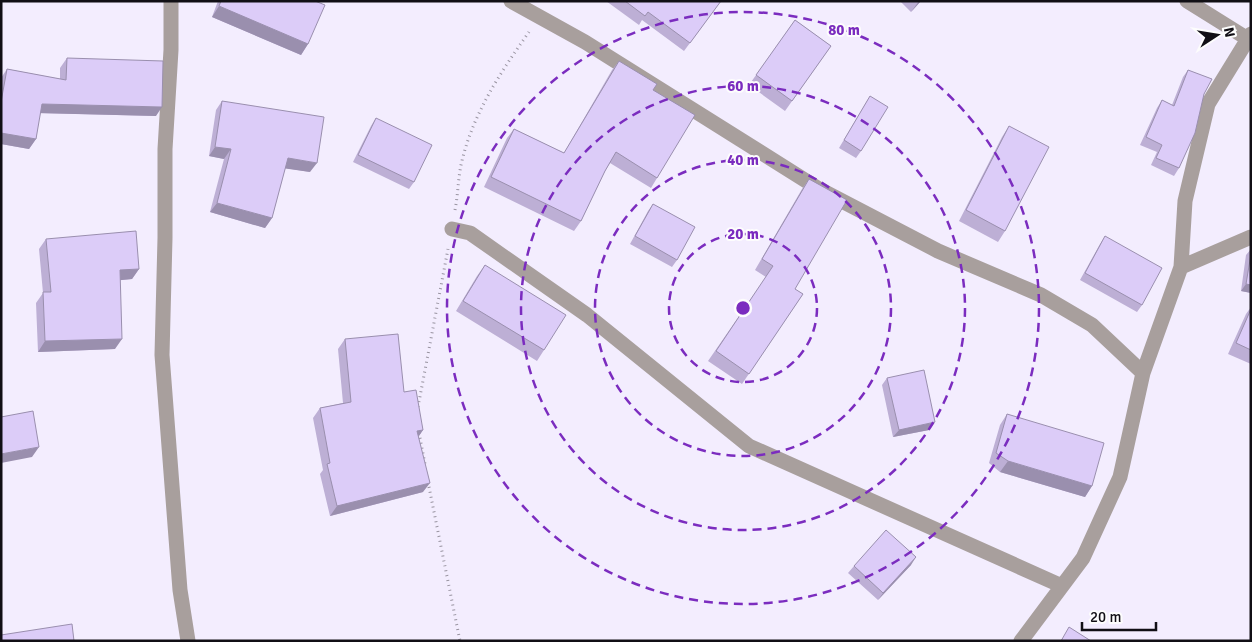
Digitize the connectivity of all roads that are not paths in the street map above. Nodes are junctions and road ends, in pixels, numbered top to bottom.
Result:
1 (171, 1) edge
2 (511, 1) edge
3 (1187, 1) edge
4 (1249, 37) edge
5 (452, 229) road end
6 (1251, 237) edge
7 (1181, 267) junction
8 (1143, 373) junction
9 (1062, 586) junction
10 (188, 641) edge
11 (1022, 641) edge

1 - 10 street
2 - 8 street
3 - 4 street
4 - 7 street
5 - 9 street
6 - 7 street
7 - 8 street
8 - 9 street
9 - 11 street

